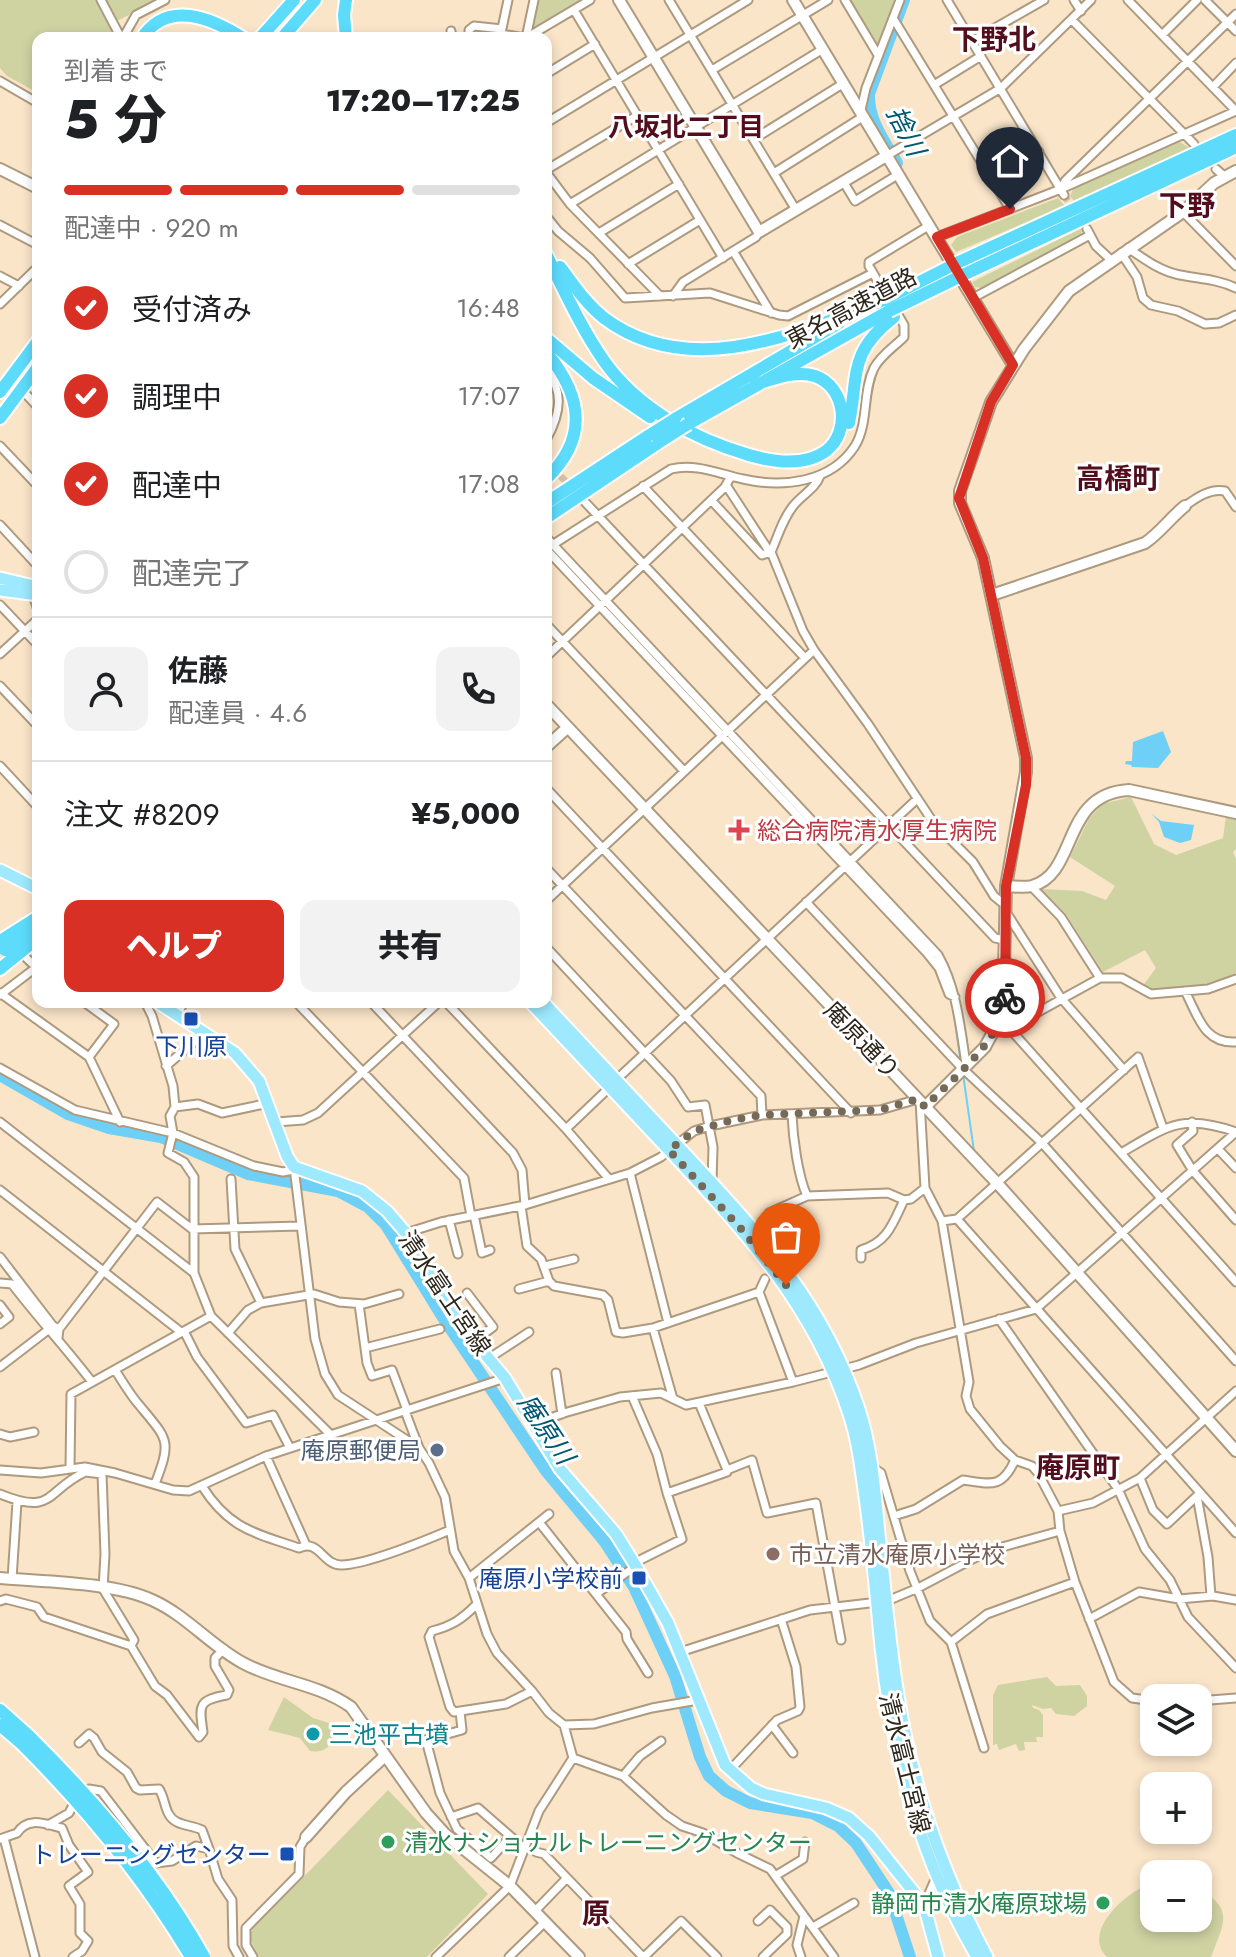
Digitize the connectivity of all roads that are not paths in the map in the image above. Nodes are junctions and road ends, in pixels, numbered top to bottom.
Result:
1 (101, 0) edge
2 (165, 0) edge
3 (294, 0) edge
4 (315, 0) edge
5 (346, 0) edge
6 (508, 0) edge
7 (534, 0) edge
8 (590, 0) edge
9 (619, 0) edge
10 (669, 0) edge
11 (748, 0) edge
12 (793, 0) edge
13 (828, 0) edge
14 (845, 0) edge
15 (900, 0) edge
16 (947, 0) edge
17 (1044, 0) edge
18 (1074, 0) edge
19 (1091, 0) edge
20 (1128, 0) edge
21 (1197, 0) edge
22 (1205, 0) edge
23 (574, 10) junction
24 (1081, 11) junction
25 (1236, 14) edge
26 (136, 15) junction
27 (803, 15) junction
28 (893, 18) junction
29 (1072, 20) junction
30 (1227, 22) junction
31 (114, 25) junction
32 (1236, 31) edge
33 (118, 32) edge
34 (126, 32) edge
35 (147, 32) edge
36 (155, 32) edge
37 (225, 32) edge
38 (230, 32) edge
39 (265, 32) edge
40 (287, 32) edge
41 (345, 32) edge
42 (469, 32) edge
43 (494, 32) edge
44 (501, 32) edge
45 (527, 32) edge
46 (536, 32) edge
47 (690, 35) junction
48 (1162, 35) junction
49 (972, 41) junction
50 (595, 44) junction
51 (823, 49) junction
52 (878, 55) junction
53 (981, 56) junction
54 (654, 58) junction
55 (1188, 61) junction
56 (1236, 63) edge
57 (552, 70) edge
58 (712, 70) junction
59 (617, 80) junction
60 (0, 81) edge
61 (844, 83) junction
62 (934, 85) junction
63 (1213, 87) junction
64 (1001, 88) junction
65 (1150, 99) junction
66 (32, 100) edge
67 (732, 105) junction
68 (1236, 111) edge
69 (863, 114) junction
70 (638, 115) junction
71 (954, 118) junction
72 (552, 119) edge
73 (695, 127) junction
74 (1185, 134) junction
75 (1236, 135) edge
76 (754, 139) junction
77 (1194, 144) dead end
78 (1236, 147) edge
79 (658, 149) junction
80 (1039, 152) junction
81 (888, 155) junction
82 (552, 167) edge
83 (0, 169) edge
84 (1236, 171) edge
85 (774, 173) junction
86 (899, 174) junction
87 (552, 179) edge
88 (843, 181) junction
89 (993, 181) junction
90 (679, 184) junction
91 (32, 185) edge
92 (1063, 192) junction
93 (570, 204) junction
94 (1010, 209) junction
95 (796, 210) junction
96 (1183, 212) junction
97 (700, 220) junction
98 (552, 224) edge
99 (0, 225) edge
100 (930, 225) junction
101 (759, 232) junction
102 (599, 233) junction
103 (937, 237) junction
104 (32, 242) edge
105 (733, 251) junction
106 (1120, 254) junction
107 (723, 258) junction
108 (552, 259) edge
109 (552, 263) edge
110 (628, 264) junction
111 (1236, 266) edge
112 (964, 271) junction
113 (32, 273) edge
114 (873, 273) junction
115 (0, 276) edge
116 (19, 286) junction
117 (1236, 288) edge
118 (660, 296) junction
119 (673, 296) junction
120 (973, 298) junction
121 (0, 304) edge
122 (889, 309) junction
123 (771, 313) junction
124 (1236, 315) edge
125 (552, 343) edge
126 (32, 349) edge
127 (552, 360) edge
128 (1013, 365) junction
129 (552, 379) edge
130 (756, 384) junction
131 (29, 385) edge
132 (0, 392) edge
133 (0, 418) edge
134 (552, 430) edge
135 (653, 440) junction
136 (0, 446) edge
137 (552, 472) edge
138 (731, 476) junction
139 (820, 476) junction
140 (32, 480) edge
141 (726, 485) junction
142 (643, 486) junction
143 (552, 499) edge
144 (711, 500) junction
145 (585, 502) dead end
146 (1185, 506) joint
147 (1236, 507) edge
148 (552, 514) edge
149 (597, 514) junction
150 (0, 525) edge
151 (683, 528) junction
152 (552, 544) edge
153 (552, 551) edge
154 (770, 551) junction
155 (32, 560) edge
156 (644, 565) junction
157 (0, 578) edge
158 (0, 590) edge
159 (32, 590) edge
160 (32, 592) edge
161 (992, 595) junction
162 (603, 604) junction
163 (0, 605) edge
164 (32, 624) edge
165 (24, 631) junction
166 (552, 631) edge
167 (32, 639) edge
168 (562, 642) junction
169 (814, 650) junction
170 (552, 651) edge
171 (0, 654) edge
172 (805, 658) junction
173 (0, 686) edge
174 (766, 694) junction
175 (552, 711) edge
176 (32, 720) edge
177 (567, 728) junction
178 (728, 729) junction
179 (721, 736) junction
180 (552, 742) edge
181 (0, 766) edge
182 (684, 771) junction
183 (552, 794) edge
184 (917, 799) junction
185 (32, 801) edge
186 (645, 809) junction
187 (1236, 813) edge
188 (888, 825) junction
189 (603, 848) junction
190 (847, 863) junction
191 (0, 870) edge
192 (552, 874) edge
193 (563, 885) junction
194 (32, 886) edge
195 (1006, 886) junction
196 (1031, 886) junction
197 (552, 895) edge
198 (806, 902) junction
199 (1005, 908) junction
200 (32, 922) edge
201 (32, 928) edge
202 (32, 940) edge
203 (767, 940) junction
204 (1004, 940) junction
205 (3, 948) edge
206 (552, 953) edge
207 (32, 964) edge
208 (0, 968) edge
209 (32, 971) edge
210 (1100, 978) junction
211 (725, 979) junction
212 (1236, 979) edge
213 (1185, 991) junction
214 (1, 994) edge
215 (1061, 998) junction
216 (92, 1008) edge
217 (148, 1008) edge
218 (166, 1008) edge
219 (181, 1008) edge
220 (302, 1008) edge
221 (376, 1008) edge
222 (432, 1008) edge
223 (452, 1008) edge
224 (536, 1008) edge
225 (548, 1008) edge
226 (177, 1015) junction
227 (686, 1015) junction
228 (1005, 1025) junction
229 (204, 1033) junction
230 (402, 1036) junction
231 (1236, 1042) edge
232 (645, 1054) junction
233 (89, 1057) junction
234 (166, 1066) junction
235 (964, 1066) junction
236 (0, 1068) edge
237 (1124, 1070) junction
238 (362, 1073) junction
239 (613, 1084) junction
240 (921, 1102) junction
241 (269, 1103) junction
242 (175, 1107) junction
243 (1081, 1108) junction
244 (851, 1113) junction
245 (762, 1115) junction
246 (792, 1115) junction
247 (0, 1122) edge
248 (120, 1122) junction
249 (276, 1122) junction
250 (1192, 1122) junction
251 (710, 1126) junction
252 (1163, 1128) junction
253 (566, 1129) junction
254 (1236, 1132) edge
255 (172, 1135) junction
256 (1042, 1143) junction
257 (673, 1147) junction
258 (1218, 1149) junction
259 (1121, 1153) junction
260 (1236, 1168) edge
261 (293, 1170) junction
262 (1193, 1171) junction
263 (630, 1173) junction
264 (231, 1179) dead end
265 (609, 1179) junction
266 (712, 1182) junction
267 (997, 1183) junction
268 (925, 1188) junction
269 (0, 1190) edge
270 (807, 1196) junction
271 (1163, 1199) junction
272 (904, 1200) junction
273 (523, 1206) junction
274 (781, 1209) junction
275 (769, 1213) dead end
276 (473, 1216) junction
277 (957, 1219) junction
278 (449, 1220) junction
279 (1236, 1220) edge
280 (942, 1221) junction
281 (300, 1226) junction
282 (136, 1228) junction
283 (234, 1228) junction
284 (195, 1229) junction
285 (406, 1233) junction
286 (1123, 1234) junction
287 (768, 1244) junction
288 (490, 1250) dead end
289 (458, 1254) dead end
290 (0, 1257) edge
291 (861, 1258) dead end
292 (574, 1259) dead end
293 (545, 1266) junction
294 (103, 1270) junction
295 (194, 1273) junction
296 (1078, 1273) junction
297 (765, 1279) dead end
298 (549, 1281) junction
299 (1236, 1282) edge
300 (0, 1283) edge
301 (519, 1289) dead end
302 (759, 1292) junction
303 (467, 1293) dead end
304 (399, 1294) dead end
305 (309, 1295) junction
306 (261, 1303) junction
307 (359, 1304) junction
308 (0, 1305) edge
309 (1036, 1309) junction
310 (211, 1316) junction
311 (999, 1319) junction
312 (668, 1323) junction
313 (0, 1324) edge
314 (653, 1328) junction
315 (440, 1329) dead end
316 (48, 1330) junction
317 (960, 1330) junction
318 (183, 1331) junction
319 (529, 1332) dead end
320 (58, 1333) junction
321 (228, 1333) junction
322 (474, 1341) junction
323 (365, 1348) junction
324 (488, 1359) junction
325 (1236, 1361) edge
326 (0, 1367) edge
327 (115, 1370) junction
328 (838, 1370) junction
329 (556, 1373) dead end
330 (502, 1380) junction
331 (92, 1382) junction
332 (793, 1382) junction
333 (1236, 1391) edge
334 (632, 1396) junction
335 (673, 1399) junction
336 (699, 1403) junction
337 (406, 1410) junction
338 (562, 1414) junction
339 (1206, 1418) junction
340 (376, 1420) junction
341 (532, 1425) junction
342 (34, 1432) dead end
343 (0, 1434) edge
344 (331, 1435) junction
345 (290, 1448) junction
346 (419, 1448) junction
347 (1236, 1451) edge
348 (1165, 1453) junction
349 (266, 1456) junction
350 (1015, 1460) junction
351 (872, 1467) junction
352 (70, 1468) junction
353 (85, 1469) junction
354 (0, 1470) edge
355 (727, 1470) junction
356 (1140, 1478) junction
357 (155, 1484) junction
358 (202, 1486) junction
359 (1118, 1489) junction
360 (667, 1493) junction
361 (0, 1494) edge
362 (1199, 1494) junction
363 (17, 1502) junction
364 (1058, 1511) junction
365 (549, 1514) dead end
366 (894, 1516) junction
367 (539, 1522) junction
368 (450, 1530) junction
369 (1060, 1531) junction
370 (1236, 1533) edge
371 (306, 1545) junction
372 (634, 1566) junction
373 (6, 1578) edge
374 (469, 1578) junction
375 (1075, 1582) junction
376 (918, 1588) junction
377 (103, 1589) junction
378 (596, 1594) junction
379 (1211, 1596) junction
380 (1179, 1599) junction
381 (1236, 1600) edge
382 (0, 1601) edge
383 (882, 1602) junction
384 (476, 1605) junction
385 (834, 1607) junction
386 (781, 1619) junction
387 (1089, 1619) junction
388 (841, 1640) dead end
389 (951, 1642) junction
390 (131, 1646) junction
391 (224, 1649) junction
392 (680, 1652) junction
393 (1236, 1668) edge
394 (648, 1673) dead end
395 (532, 1691) junction
396 (1236, 1698) edge
397 (1140, 1699) edge
398 (1212, 1699) edge
399 (698, 1700) junction
400 (0, 1710) edge
401 (460, 1711) junction
402 (0, 1725) edge
403 (564, 1725) junction
404 (772, 1725) junction
405 (25, 1740) junction
406 (661, 1741) dead end
407 (79, 1743) dead end
408 (984, 1748) dead end
409 (793, 1753) dead end
410 (385, 1756) junction
411 (573, 1758) junction
412 (730, 1770) junction
413 (623, 1776) junction
414 (451, 1817) junction
415 (48, 1825) junction
416 (306, 1837) joint
417 (510, 1837) junction
418 (2, 1838) edge
419 (805, 1842) dead end
420 (209, 1849) junction
421 (525, 1849) junction
422 (536, 1852) dead end
423 (775, 1876) junction
424 (566, 1879) junction
425 (939, 1880) junction
426 (510, 1886) junction
427 (854, 1903) dead end
428 (924, 1905) junction
429 (535, 1911) junction
430 (804, 1916) junction
431 (758, 1921) dead end
432 (545, 1922) junction
433 (813, 1927) junction
434 (35, 1957) edge
435 (73, 1957) edge
436 (191, 1957) edge
437 (204, 1957) edge
438 (239, 1957) edge
439 (253, 1957) edge
440 (436, 1957) edge
441 (509, 1957) edge
442 (578, 1957) edge
443 (643, 1957) edge
444 (717, 1957) edge
445 (763, 1957) edge
446 (801, 1957) edge
447 (834, 1957) edge
448 (938, 1957) edge
449 (977, 1957) edge
450 (987, 1957) edge

1 - 31 street
2 - 26 street
3 - 39 highway
4 - 40 highway
5 - 41 highway
6 - 44 street
7 - 45 street
8 - 23 street
9 - 54 street
10 - 47 street
11 - 47 street
12 - 27 street
13 - 27 street
14 - 52 street
15 - 28 street
16 - 49 street
17 - 49 street
18 - 24 street
19 - 24 street
20 - 48 street
21 - 48 street
22 - 30 street
23 - 46 street
23 - 50 street
24 - 29 street
25 - 30 street
26 - 31 street
26 - 34 street
27 - 51 street
27 - 58 street
28 - 52 street
28 - 62 street
29 - 64 street
29 - 65 street
30 - 32 street
30 - 55 street
31 - 33 street
35 - 38 highway
36 - 37 highway
42 - 43 street
47 - 54 street
47 - 58 street
48 - 55 street
49 - 53 street
50 - 57 street
50 - 59 street
51 - 61 street
51 - 67 street
52 - 69 street
53 - 62 street
53 - 64 street
54 - 59 street
54 - 73 street
55 - 63 street
55 - 65 street
56 - 63 street
58 - 67 street
59 - 70 street
59 - 72 street
60 - 66 street
61 - 69 street
61 - 76 street
62 - 71 street
63 - 68 street
64 - 71 street
64 - 80 street
65 - 74 street
65 - 92 street
67 - 73 street
67 - 76 street
68 - 74 street
69 - 81 street
69 - 85 street
70 - 79 street
70 - 82 street
71 - 81 street
71 - 89 street
73 - 79 street
73 - 101 street
74 - 77 street
74 - 92 street
75 - 112 highway, 東名高速道路
76 - 85 street
78 - 112 highway, 東名高速道路
79 - 90 street
79 - 93 street
80 - 89 street
80 - 92 street
81 - 86 street
81 - 88 street
83 - 91 street
84 - 96 street
85 - 95 street
86 - 88 street
86 - 100 street
87 - 93 street
88 - 95 street
89 - 94 street
90 - 97 street
90 - 102 street
92 - 94 street
93 - 102 street
94 - 103 street
95 - 101 street
96 - 106 street
96 - 111 street
97 - 107 street
97 - 110 street
98 - 118 street
99 - 104 street
100 - 103 street
100 - 114 street
101 - 105 street
102 - 110 street
103 - 120 street
105 - 107 street
105 - 123 street
106 - 117 street
106 - 120 street
106 - 124 street
106 - 128 street
107 - 119 street
108 - 122 highway
109 - 130 highway
110 - 118 street
112 - 122 highway, 東名高速道路, bridge
113 - 116 street
114 - 123 street
114 - 139 street
115 - 116 street
116 - 121 street
118 - 119 street
119 - 123 street
120 - 128 street
122 - 125 highway
122 - 130 highway, 東名高速道路
122 - 135 highway, 東名高速道路, bridge
126 - 132 highway
127 - 137 highway
128 - 161 street
129 - 134 street
130 - 135 highway, 東名高速道路, bridge
131 - 133 highway
135 - 143 highway, 東名高速道路
135 - 148 highway, 東名高速道路
136 - 140 street
138 - 139 street
138 - 141 street
138 - 142 street
139 - 154 street
141 - 144 street
141 - 154 street
142 - 149 street
142 - 151 street
144 - 151 street
144 - 154 street
145 - 149 street
146 - 147 street
146 - 161 street
149 - 152 street
149 - 156 street
150 - 155 street
151 - 156 street
151 - 172 street
153 - 162 street
154 - 169 street
156 - 162 street
156 - 174 street
157 - 159 main road
158 - 160 main road
161 - 195 street
162 - 168 street
162 - 178 street
162 - 179 street
163 - 165 street
164 - 165 street
165 - 167 street
165 - 171 street
166 - 168 street
168 - 170 street
168 - 182 street
169 - 172 street
169 - 184 street
172 - 174 street
173 - 176 street
174 - 178 street
174 - 188 street
175 - 177 street, 庵原通り
177 - 180 street
177 - 186 street, 庵原通り
178 - 179 street
178 - 190 street
179 - 182 street
179 - 190 street
181 - 185 street
182 - 186 street
183 - 189 street
184 - 188 street
184 - 199 street
186 - 189 street
186 - 203 street, 庵原通り
187 - 196 street
188 - 190 street
188 - 204 street
189 - 193 street
189 - 211 street
190 - 198 street
190 - 235 street
191 - 194 main road
192 - 193 street
193 - 197 street
193 - 227 street
195 - 196 street
195 - 199 street
196 - 210 street
198 - 203 street
198 - 235 street
199 - 204 street
199 - 215 street
200 - 205 highway, bridge
201 - 205 highway, bridge
202 - 205 highway, bridge
203 - 211 street
203 - 240 street, 庵原通り
204 - 228 street
205 - 207 street
205 - 208 highway
206 - 232 street
209 - 214 street
210 - 213 street
210 - 215 street
211 - 227 street
211 - 244 street
212 - 213 street
213 - 231 street
214 - 233 street
215 - 228 street
215 - 237 street
216 - 233 street
217 - 234 street
218 - 226 main road
219 - 226 street
220 - 238 street
221 - 230 street
222 - 230 street
223 - 253 street
224 - 239 main road, 清水富士宮線
225 - 239 main road, 清水富士宮線
226 - 229 main road
227 - 232 street
227 - 245 street
228 - 235 street
228 - 243 street
229 - 234 street
229 - 241 main road
230 - 238 street
230 - 273 street
232 - 239 street
232 - 251 street
233 - 248 street
234 - 242 street
235 - 240 street
235 - 256 street
236 - 248 street
237 - 243 street
237 - 252 street
238 - 249 street
238 - 276 street
239 - 253 street
239 - 257 main road, 清水富士宮線
240 - 244 street
240 - 267 street, 庵原通り
240 - 268 street
241 - 242 street
241 - 249 main road
242 - 255 street
243 - 256 street
243 - 259 street
244 - 246 street
245 - 246 street
245 - 251 street
246 - 270 street
247 - 282 street
248 - 255 street
249 - 261 main road
250 - 252 street
250 - 254 street
250 - 262 street
251 - 257 street
251 - 266 street
252 - 259 street
253 - 265 street
254 - 258 street
255 - 261 street
255 - 284 street
256 - 267 street
256 - 286 street
257 - 263 street
257 - 266 main road, 清水富士宮線
257 - 328 main road, 清水富士宮線
258 - 260 street
258 - 262 street
259 - 271 street
261 - 281 street
261 - 285 main road, 清水富士宮線
262 - 271 street
262 - 279 street
263 - 265 street
263 - 312 street
264 - 283 street
265 - 273 street
266 - 287 main road, 清水富士宮線
267 - 277 street
267 - 296 street, 庵原通り
268 - 272 street
268 - 280 street
269 - 294 street
270 - 272 street
270 - 274 street
271 - 286 street
271 - 299 street
272 - 291 street
273 - 276 street
273 - 293 street
274 - 275 street
274 - 287 street
276 - 278 street
276 - 288 street
277 - 280 street
277 - 309 street
278 - 285 street
278 - 289 street
280 - 317 street
281 - 283 street
281 - 305 street
282 - 284 street
282 - 294 street
282 - 295 street
283 - 284 street
283 - 306 street
284 - 295 street
285 - 322 main road, 清水富士宮線
286 - 296 street
286 - 325 street
287 - 328 main road, 清水富士宮線
290 - 320 street
292 - 293 street
293 - 298 street
294 - 318 street
294 - 320 street
295 - 310 street
296 - 309 street
296 - 339 street, 庵原通り
297 - 302 street
298 - 301 street
298 - 314 street
300 - 316 street
302 - 312 street
302 - 332 street
303 - 322 street
304 - 307 street
305 - 306 street
305 - 307 street
305 - 340 street
306 - 321 street
307 - 323 street
308 - 313 street
309 - 311 street
309 - 348 street
310 - 318 street
310 - 321 street
311 - 317 street
311 - 359 street
312 - 314 street
314 - 335 street
315 - 323 street
316 - 320 street
316 - 326 street
317 - 328 street
317 - 350 street
318 - 327 street
318 - 345 street
319 - 324 street
320 - 331 street
321 - 344 street
322 - 324 main road, 清水富士宮線
323 - 337 street
324 - 330 main road, 清水富士宮線
327 - 331 street
327 - 357 street
328 - 332 street
328 - 351 main road, 清水富士宮線
328 - 383 main road, 清水富士宮線
329 - 338 street
330 - 337 street
330 - 341 main road, 清水富士宮線
331 - 352 street
332 - 336 street
333 - 339 street
334 - 335 street
334 - 338 street
334 - 360 street
335 - 336 street
336 - 355 street
337 - 340 street
337 - 346 street
338 - 341 street
339 - 347 street, 庵原通り
339 - 348 street
340 - 344 street
340 - 346 street
341 - 372 main road, 清水富士宮線
342 - 343 street
344 - 345 street
345 - 349 street
346 - 368 street
348 - 356 street
348 - 362 street
349 - 358 street
349 - 371 street
350 - 364 street
350 - 366 street
351 - 366 street
351 - 383 main road, 清水富士宮線
352 - 353 street
352 - 354 street
353 - 357 street
353 - 363 street
353 - 377 street
355 - 360 street
355 - 385 street
356 - 359 street
356 - 362 street
357 - 358 street
358 - 371 street
359 - 364 street
359 - 380 street
360 - 372 street
361 - 363 street
362 - 370 street
362 - 379 street
363 - 373 street
364 - 369 street
365 - 367 street
366 - 376 street
367 - 374 street
367 - 378 street
368 - 371 street
368 - 374 street
369 - 375 street
369 - 376 street
372 - 378 street
372 - 392 main road, 清水富士宮線
373 - 377 street
374 - 384 street
375 - 387 street
375 - 389 street
376 - 383 street
376 - 389 street
377 - 390 street
377 - 391 street
378 - 394 street
379 - 380 street
379 - 381 street
380 - 387 street
380 - 393 street
382 - 390 street
383 - 385 street
383 - 425 main road, 清水富士宮線
383 - 450 main road, 清水富士宮線
384 - 395 street
384 - 401 street
385 - 386 street
385 - 388 street
386 - 392 street
386 - 404 street
387 - 397 street
389 - 408 street
390 - 391 street
391 - 410 street
392 - 399 main road, 清水富士宮線
395 - 401 street
395 - 403 street
396 - 398 street
399 - 403 street
399 - 412 main road, 清水富士宮線
400 - 405 highway
401 - 414 street
402 - 405 highway
403 - 411 street
404 - 409 street
404 - 412 street
405 - 436 highway, bridge
405 - 437 highway, bridge
406 - 413 street
407 - 420 street
410 - 416 street
410 - 426 street
411 - 413 street
411 - 421 street
412 - 428 main road, 清水富士宮線
413 - 423 street
414 - 417 street
414 - 417 street
415 - 418 street
415 - 420 street
415 - 435 street
416 - 439 street
417 - 421 street
418 - 434 street
419 - 423 street
420 - 438 street
421 - 426 street
422 - 424 street
423 - 430 street
424 - 429 street
424 - 443 street
425 - 428 street
425 - 449 main road, 清水富士宮線
426 - 429 street
426 - 440 street
427 - 433 street
428 - 448 main road, 清水富士宮線
429 - 432 street
430 - 433 street
430 - 446 street
431 - 445 street
432 - 441 street
432 - 442 street
433 - 447 street
443 - 444 street

